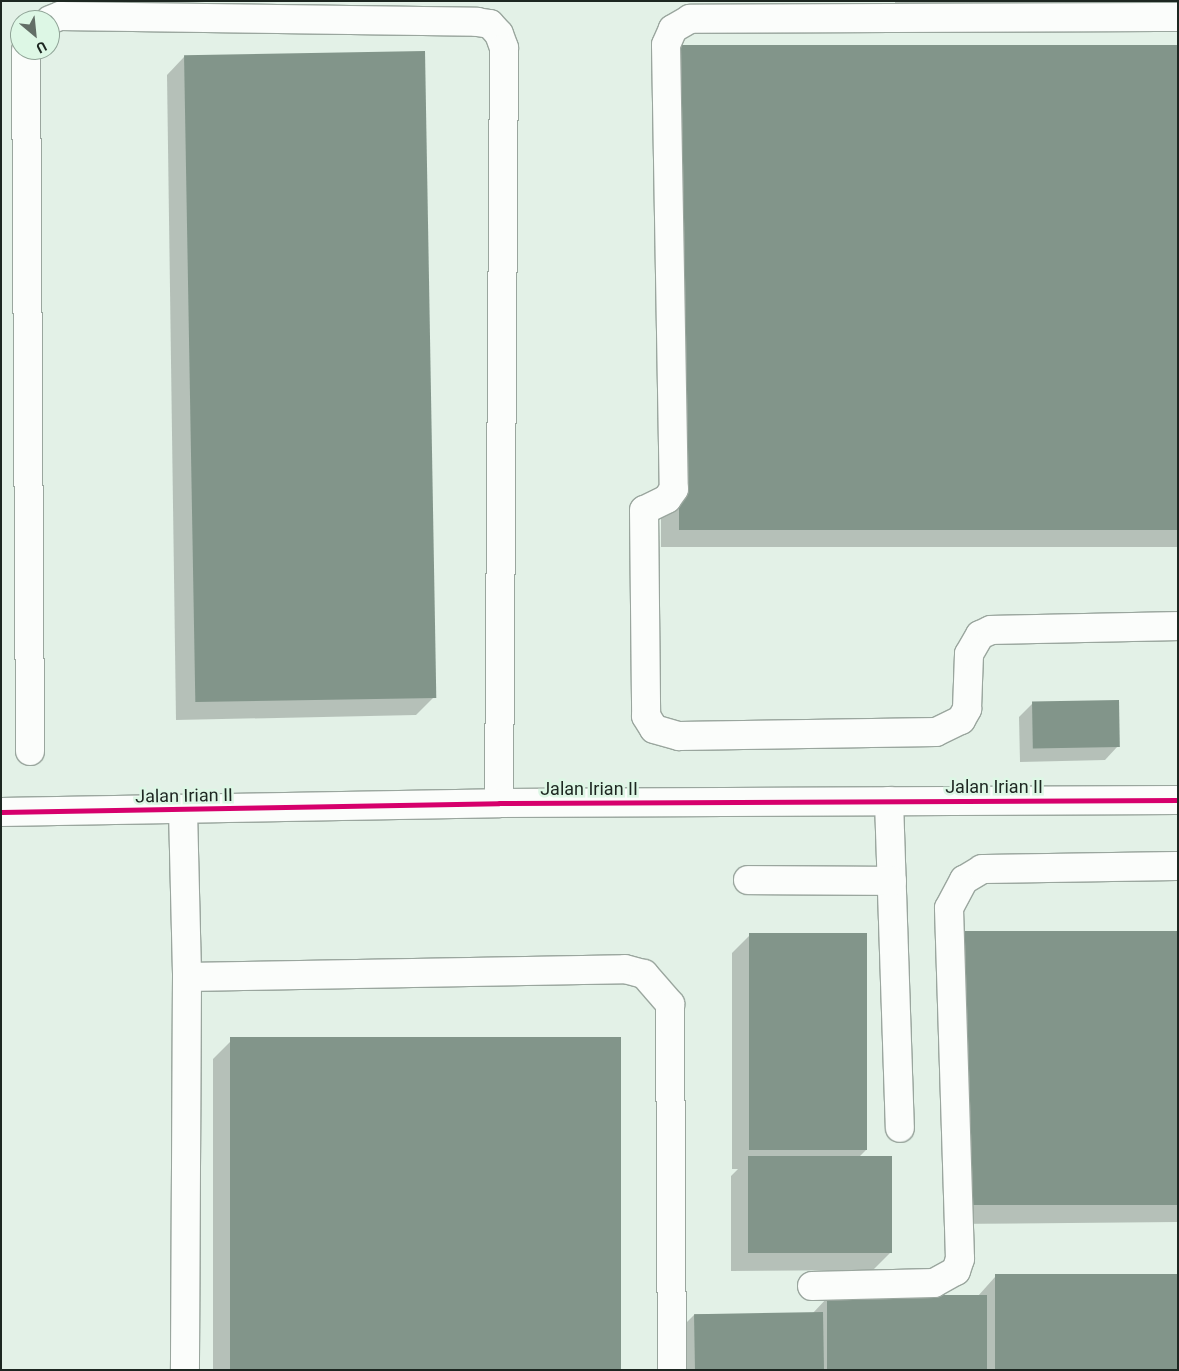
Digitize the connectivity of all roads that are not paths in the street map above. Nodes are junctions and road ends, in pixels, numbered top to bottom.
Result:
1 (60, 16) edge
2 (1178, 17) edge
3 (26, 60) edge
4 (1178, 626) edge
5 (30, 751) dead end
6 (1178, 800) edge
7 (889, 801) junction
8 (499, 803) junction
9 (183, 810) junction
10 (1, 812) edge
11 (1178, 866) edge
12 (748, 880) dead end
13 (892, 882) junction
14 (187, 977) junction
15 (900, 1128) dead end
16 (812, 1286) dead end
17 (185, 1370) edge
18 (672, 1370) edge

1 - 8 street
2 - 4 street
3 - 5 street
6 - 7 street, Jalan Irian II
7 - 8 street, Jalan Irian II
7 - 13 street
8 - 9 street, Jalan Irian II
9 - 10 street, Jalan Irian II
9 - 14 street
11 - 16 street
12 - 13 street
13 - 15 street
14 - 17 street
14 - 18 street

